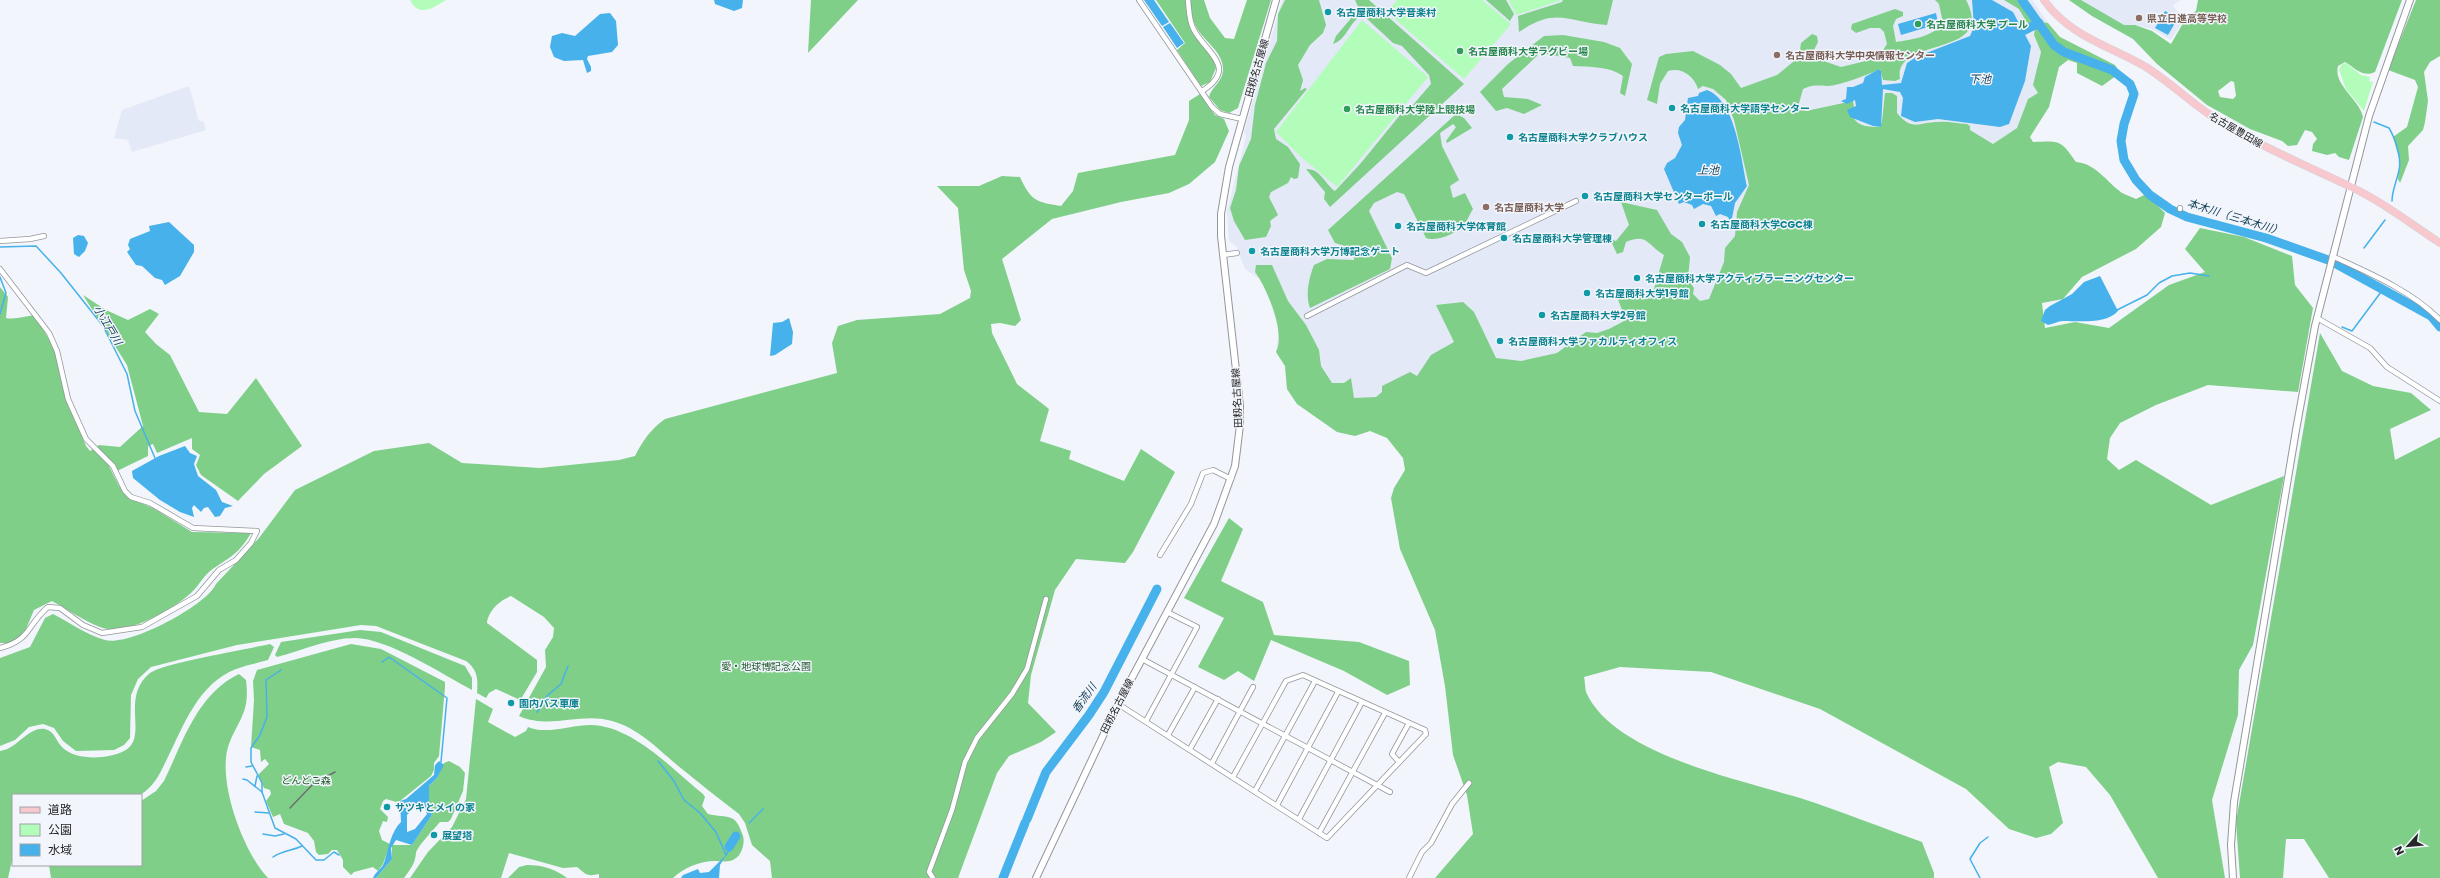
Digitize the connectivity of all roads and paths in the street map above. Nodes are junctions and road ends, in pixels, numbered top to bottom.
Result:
1 (1139, 0) edge
2 (1188, 0) edge
3 (1276, 0) edge
4 (2044, 0) edge
5 (2410, 0) edge
6 (1202, 91) junction
7 (1242, 120) junction
8 (2350, 186) junction
9 (1576, 201) dead end
10 (44, 236) dead end
11 (0, 241) edge
12 (2440, 243) edge
13 (1237, 254) dead end
14 (1223, 255) junction
15 (2332, 257) junction
16 (0, 269) edge
17 (1308, 316) dead end
18 (2317, 318) junction
19 (2440, 320) edge
20 (2440, 401) edge
21 (1231, 479) junction
22 (1160, 554) dead end
23 (1046, 599) dead end
24 (1166, 612) junction
25 (0, 648) edge
26 (1142, 659) junction
27 (1173, 674) junction
28 (1315, 681) junction
29 (1195, 687) junction
30 (1253, 687) dead end
31 (1338, 692) junction
32 (1218, 699) junction
33 (1362, 702) junction
34 (1118, 704) junction
35 (1240, 711) junction
36 (1385, 713) junction
37 (1146, 721) junction
38 (1263, 723) junction
39 (1409, 723) junction
40 (1168, 735) junction
41 (1286, 735) junction
42 (1308, 747) junction
43 (1190, 749) junction
44 (1331, 760) junction
45 (1399, 762) junction
46 (1212, 763) junction
47 (1353, 771) junction
48 (1233, 777) junction
49 (1378, 784) junction
50 (1469, 784) dead end
51 (1255, 791) junction
52 (1390, 792) dead end
53 (1276, 805) junction
54 (1299, 820) junction
55 (1320, 833) junction
56 (933, 878) edge
57 (1036, 878) edge
58 (1409, 878) edge
59 (2233, 878) edge

1 - 6 street
2 - 6 street
3 - 7 main road, 田籾名古屋線
4 - 8 main road, 名古屋豊田線
5 - 8 main road
6 - 7 street
7 - 14 main road, 田籾名古屋線
8 - 12 main road, 名古屋豊田線
8 - 15 main road
9 - 17 street
10 - 11 street
13 - 14 street
14 - 21 main road, 田籾名古屋線
15 - 18 main road
15 - 19 street
16 - 25 street
18 - 20 street
18 - 59 main road
21 - 22 street
21 - 24 main road, 田籾名古屋線
23 - 56 street
24 - 26 main road, 田籾名古屋線
24 - 27 street
26 - 27 street
26 - 34 main road, 田籾名古屋線
27 - 29 street
27 - 37 street
28 - 31 street
28 - 38 street
28 - 41 street
29 - 32 street
29 - 40 street
30 - 35 street
31 - 33 street
31 - 42 street
32 - 35 street
32 - 43 street
33 - 36 street
33 - 44 street
34 - 37 street
34 - 57 main road, 田籾名古屋線
35 - 38 street
35 - 46 street
36 - 39 street
36 - 47 street
37 - 40 street
38 - 41 street
38 - 48 street
39 - 45 street
39 - 45 street
40 - 43 street
41 - 42 street
41 - 51 street
42 - 44 street
42 - 53 street
43 - 46 street
44 - 47 street
44 - 54 street
45 - 49 street
46 - 48 street
47 - 49 street
47 - 55 street
48 - 51 street
49 - 52 street
49 - 55 street
50 - 58 street
51 - 53 street
53 - 54 street
54 - 55 street

